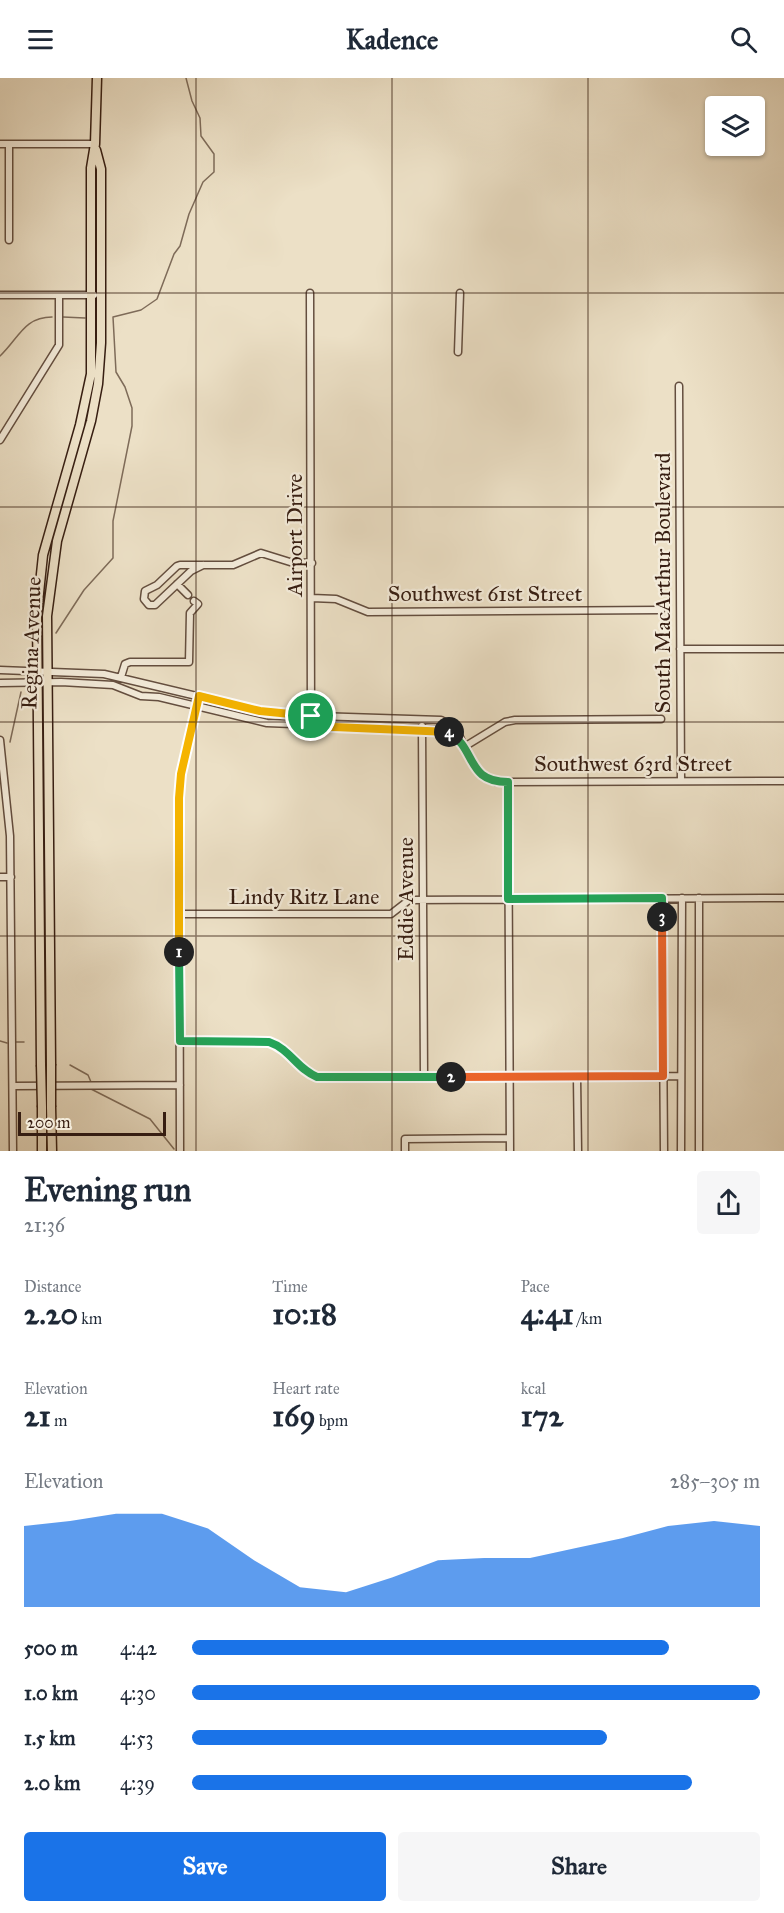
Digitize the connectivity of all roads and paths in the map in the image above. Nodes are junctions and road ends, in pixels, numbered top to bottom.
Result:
1 (97, 78) edge
2 (0, 144) edge
3 (9, 144) junction
4 (95, 144) junction
5 (9, 240) dead end
6 (310, 293) dead end
7 (460, 293) dead end
8 (0, 295) edge
9 (59, 295) junction
10 (96, 295) junction
11 (459, 352) dead end
12 (679, 386) dead end
13 (0, 440) edge
14 (312, 563) junction
15 (203, 565) junction
16 (177, 584) junction
17 (157, 585) junction
18 (188, 595) dead end
19 (163, 598) junction
20 (312, 598) junction
21 (196, 602) dead end
22 (661, 609) dead end
23 (680, 649) junction
24 (784, 649) edge
25 (0, 670) edge
26 (37, 670) junction
27 (47, 671) junction
28 (121, 677) junction
29 (48, 682) junction
30 (0, 683) edge
31 (37, 683) junction
32 (100, 684) junction
33 (116, 693) dead end
34 (199, 696) junction
35 (197, 706) junction
36 (311, 716) junction
37 (661, 719) dead end
38 (422, 720) junction
39 (311, 726) junction
40 (422, 729) junction
41 (0, 740) edge
42 (464, 747) junction
43 (784, 780) edge
44 (681, 781) junction
45 (508, 782) junction
46 (0, 877) edge
47 (11, 877) junction
48 (662, 898) junction
49 (682, 898) junction
50 (699, 898) junction
51 (784, 898) edge
52 (508, 899) junction
53 (423, 900) junction
54 (179, 914) junction
55 (180, 1041) junction
56 (663, 1076) junction
57 (680, 1076) junction
58 (424, 1077) junction
59 (509, 1077) junction
60 (577, 1077) junction
61 (180, 1085) junction
62 (13, 1086) junction
63 (46, 1107) junction
64 (509, 1138) junction
65 (14, 1151) edge
66 (42, 1151) edge
67 (51, 1151) edge
68 (180, 1151) edge
69 (405, 1151) edge
70 (510, 1151) edge
71 (578, 1151) edge
72 (664, 1151) edge
73 (681, 1151) edge
74 (699, 1151) edge

1 - 4 main road, Regina Avenue
2 - 3 street
3 - 4 street
3 - 5 street
4 - 10 main road, Regina Avenue
6 - 14 street, Airport Drive
7 - 11 street
8 - 9 street
9 - 10 street
9 - 13 street
10 - 26 main road, Regina Avenue
10 - 27 main road, Regina Avenue
12 - 23 street, South MacArthur Boulevard
14 - 15 street
14 - 20 street, Airport Drive
15 - 16 street
15 - 17 street
16 - 18 street
16 - 19 street
17 - 19 street
17 - 19 street
20 - 22 street, Southwest 61st Street
20 - 36 street, Airport Drive
21 - 28 street
23 - 24 street
23 - 44 street, South MacArthur Boulevard
25 - 26 street, Southwest 63rd Street
26 - 27 street, Southwest 63rd Street
26 - 31 main road, Regina Avenue
27 - 28 street, Southwest 63rd Street
27 - 29 main road, Regina Avenue
28 - 34 street, Southwest 63rd Street
29 - 31 street, Southwest 63rd Street
29 - 32 street, Southwest 63rd Street
29 - 63 main road, Regina Avenue, bridge
30 - 31 street, Southwest 63rd Street
31 - 63 main road, Regina Avenue, bridge
32 - 33 street
32 - 35 street, Southwest 63rd Street
34 - 35 street
34 - 36 street, Southwest 63rd Street
35 - 39 street, Southwest 63rd Street
35 - 54 street
36 - 38 street, Southwest 63rd Street
36 - 39 street, Airport Drive
37 - 42 street
38 - 40 street, Eddie Avenue
38 - 42 street, Southwest 63rd Street
39 - 40 street, Southwest 63rd Street
40 - 42 street, Southwest 63rd Street
40 - 53 street, Eddie Avenue
41 - 47 street
42 - 45 street, Southwest 63rd Street
43 - 44 street, Southwest 63rd Street
44 - 45 street, Southwest 63rd Street
45 - 52 street
46 - 47 street
47 - 62 street
48 - 49 street, Lindy Ritz Lane
48 - 52 street, Lindy Ritz Lane
48 - 56 street
49 - 50 street, Lindy Ritz Lane
49 - 57 street
50 - 51 street, Lindy Ritz Lane
50 - 74 street
52 - 53 street, Lindy Ritz Lane
52 - 59 street
53 - 54 street, Lindy Ritz Lane
53 - 58 street, Eddie Avenue
54 - 55 street
55 - 58 street
55 - 61 street
56 - 57 street
56 - 60 street
56 - 72 street
57 - 73 street
58 - 59 street
59 - 60 street
59 - 64 street
60 - 71 street
61 - 62 street
61 - 68 street
62 - 65 street
63 - 66 main road, Regina Avenue
63 - 67 main road, Regina Avenue
64 - 69 street
64 - 70 street

